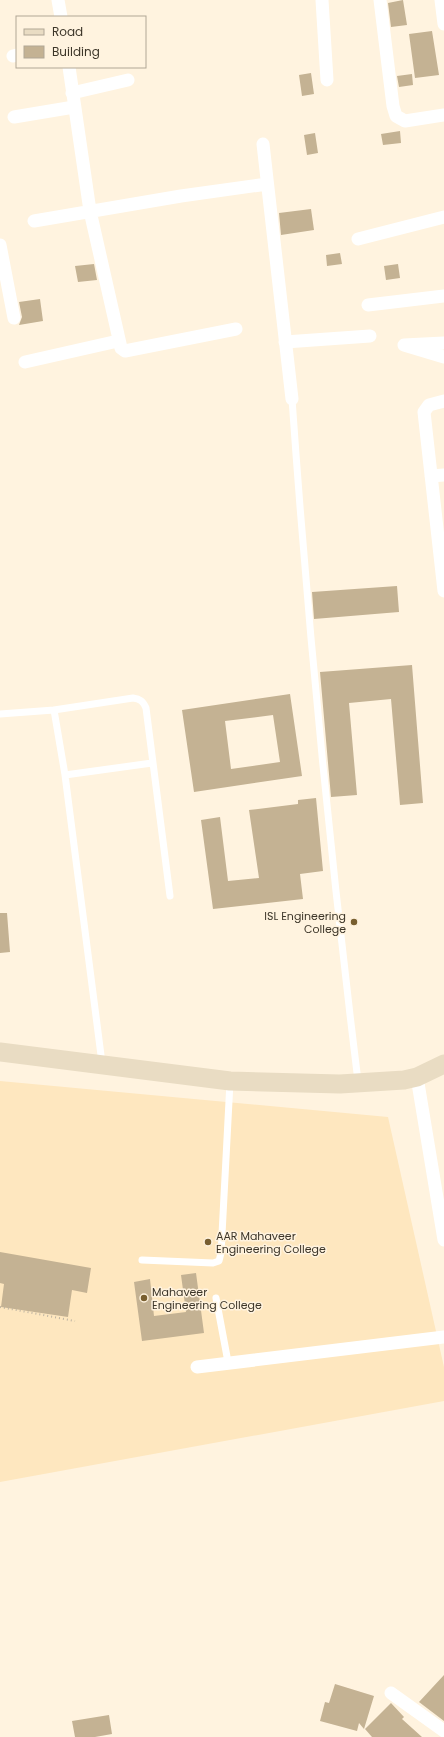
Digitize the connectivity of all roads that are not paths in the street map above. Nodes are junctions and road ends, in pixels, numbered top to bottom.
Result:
1 (58, 0) edge
2 (322, 0) edge
3 (380, 0) edge
4 (441, 0) edge
5 (61, 16) edge
6 (444, 24) edge
7 (68, 68) edge
8 (128, 80) dead end
9 (328, 80) dead end
10 (72, 93) junction
11 (74, 107) junction
12 (444, 116) edge
13 (14, 117) dead end
14 (263, 144) dead end
15 (267, 184) junction
16 (90, 212) junction
17 (444, 217) edge
18 (34, 221) dead end
19 (358, 239) dead end
20 (0, 245) edge
21 (3, 282) edge
22 (444, 296) edge
23 (368, 305) dead end
24 (14, 318) dead end
25 (236, 329) dead end
26 (370, 336) dead end
27 (118, 341) junction
28 (286, 342) junction
29 (444, 343) edge
30 (444, 357) edge
31 (25, 362) dead end
32 (292, 399) joint
33 (444, 401) edge
34 (444, 475) edge
35 (431, 476) junction
36 (442, 549) edge
37 (444, 590) edge
38 (54, 710) junction
39 (0, 714) edge
40 (152, 763) junction
41 (65, 775) junction
42 (170, 896) dead end
43 (0, 1054) edge
44 (102, 1064) junction
45 (444, 1064) edge
46 (417, 1077) junction
47 (230, 1081) junction
48 (358, 1082) junction
49 (438, 1171) edge
50 (444, 1240) edge
51 (142, 1260) dead end
52 (216, 1298) dead end
53 (444, 1336) edge
54 (228, 1362) junction
55 (197, 1366) dead end
56 (391, 1693) dead end
57 (444, 1731) edge

1 - 5 street
2 - 9 street
3 - 12 street
4 - 6 street
7 - 10 street
8 - 10 street
10 - 11 street
11 - 13 street
11 - 16 street
14 - 15 street
15 - 16 street
15 - 28 street
16 - 18 street
16 - 27 street
17 - 19 street
20 - 21 street
21 - 24 street
22 - 23 street
25 - 27 street
26 - 28 street
27 - 31 street
28 - 32 street
29 - 30 street
32 - 48 lane
33 - 35 street
34 - 35 street
35 - 36 street
36 - 37 street
38 - 39 lane
38 - 40 lane
38 - 41 lane
40 - 41 lane
40 - 42 lane
41 - 44 lane
43 - 44 street
44 - 47 street
45 - 46 street
46 - 48 street
46 - 49 street
47 - 48 street
47 - 51 lane
49 - 50 street
52 - 54 lane
53 - 54 street
54 - 55 street
56 - 57 street

